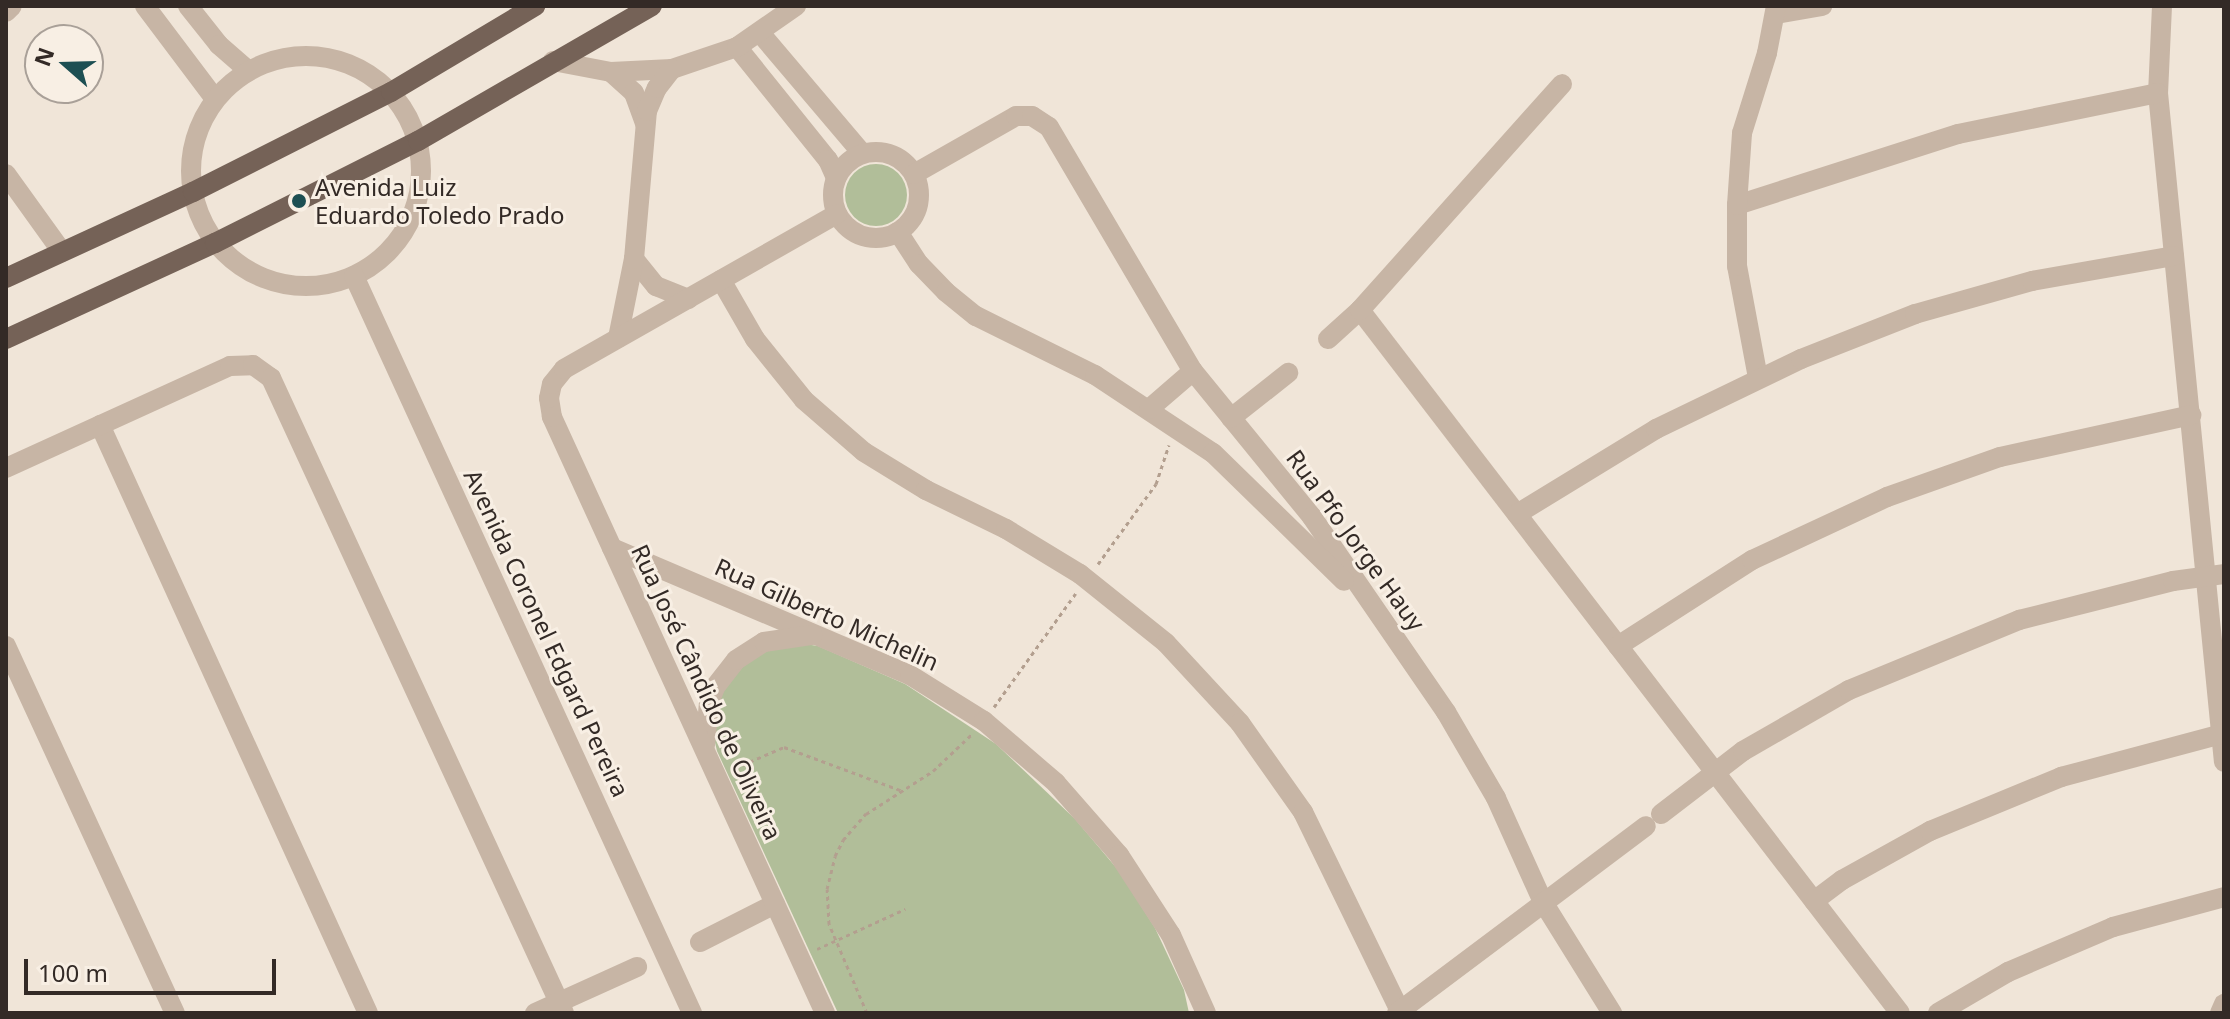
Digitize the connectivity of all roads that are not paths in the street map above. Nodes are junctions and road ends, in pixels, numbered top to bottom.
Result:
1 (12, 6) edge
2 (145, 6) edge
3 (188, 6) edge
4 (535, 6) edge
5 (652, 6) edge
6 (796, 6) edge
7 (1822, 6) edge
8 (2162, 6) edge
9 (1776, 10) edge
10 (6, 12) edge
11 (761, 34) junction
12 (737, 47) junction
13 (553, 61) junction
14 (672, 69) junction
15 (248, 70) junction
16 (611, 72) junction
17 (1562, 84) dead end
18 (804, 87) junction
19 (391, 92) junction
20 (2158, 93) junction
21 (215, 99) junction
22 (783, 106) junction
23 (645, 124) junction
24 (836, 125) junction
25 (418, 141) junction
26 (814, 143) junction
27 (862, 153) junction
28 (6, 174) edge
29 (914, 174) junction
30 (836, 178) junction
31 (193, 192) junction
32 (1737, 205) junction
33 (837, 214) junction
34 (898, 232) junction
35 (215, 243) junction
36 (62, 252) junction
37 (2174, 256) junction
38 (634, 259) junction
39 (354, 276) junction
40 (6, 278) edge
41 (721, 280) junction
42 (688, 299) junction
43 (1360, 310) junction
44 (618, 338) junction
45 (6, 339) edge
46 (1328, 339) dead end
47 (1193, 371) junction
48 (1288, 373) dead end
49 (1758, 378) junction
50 (1149, 409) junction
51 (2191, 415) junction
52 (1231, 418) junction
53 (100, 425) junction
54 (1213, 453) junction
55 (6, 468) edge
56 (1517, 514) junction
57 (612, 548) junction
58 (2215, 575) edge
59 (1391, 630) junction
60 (831, 638) junction
61 (6, 646) edge
62 (1618, 646) junction
63 (2221, 734) junction
64 (706, 753) junction
65 (2224, 762) edge
66 (1714, 771) junction
67 (2224, 897) edge
68 (1814, 901) junction
69 (1543, 902) junction
70 (775, 904) junction
71 (700, 942) dead end
72 (637, 967) dead end
73 (1194, 985) junction
74 (2224, 1004) edge
75 (561, 1008) edge
76 (1399, 1012) edge
77 (175, 1013) edge
78 (368, 1013) edge
79 (535, 1013) edge
80 (692, 1013) edge
81 (825, 1013) edge
82 (1197, 1013) edge
83 (1206, 1013) edge
84 (1612, 1013) edge
85 (1900, 1013) edge
86 (1938, 1013) edge
87 (2220, 1013) edge

1 - 10 street
2 - 21 street
3 - 15 street
4 - 19 main road
5 - 13 main road
6 - 11 street
7 - 9 street
8 - 20 street
9 - 32 street
11 - 12 street
11 - 18 street
12 - 14 street
12 - 22 street
13 - 16 street
13 - 25 main road
14 - 16 street
14 - 23 street
15 - 19 street
15 - 21 street
16 - 23 street
17 - 43 street
18 - 22 street
18 - 24 street
19 - 25 street
19 - 31 main road
20 - 32 street
20 - 37 street
21 - 31 street
22 - 26 street
23 - 38 street
24 - 26 street
24 - 27 street
25 - 35 main road
25 - 39 street
26 - 30 street
27 - 29 street
27 - 30 street
28 - 36 street
29 - 34 street
29 - 47 street, Rua Pfo Jorge Hauy
30 - 33 street
31 - 35 street
31 - 36 main road
32 - 49 street
33 - 34 street
33 - 41 street
34 - 50 street
35 - 39 street
35 - 45 main road
36 - 40 main road
37 - 49 street
37 - 51 street
38 - 42 street
38 - 44 street
39 - 80 street, Avenida Coronel Edgard Pereira
41 - 42 street
41 - 76 street
42 - 44 street
43 - 46 street
43 - 56 street
44 - 57 street, Rua José Cândido de Oliveira
47 - 50 street
47 - 52 street, Rua Pfo Jorge Hauy
48 - 52 street
49 - 56 street
50 - 54 street
51 - 58 street
51 - 62 street
52 - 54 street
52 - 59 street, Rua Pfo Jorge Hauy
53 - 55 street
53 - 75 street
53 - 78 street
54 - 59 street
56 - 62 street
57 - 60 street, Rua Gilberto Michelin
57 - 64 street, Rua José Cândido de Oliveira
58 - 63 street
58 - 66 street
59 - 69 street, Rua Pfo Jorge Hauy
60 - 64 street
60 - 73 street, Rua Gilberto Michelin
61 - 77 street
62 - 66 street
63 - 65 street
63 - 68 street
64 - 70 street, Rua José Cândido de Oliveira
66 - 68 street
66 - 69 street
67 - 86 street
68 - 85 street
69 - 76 street
69 - 84 street, Rua Pfo Jorge Hauy
70 - 71 street
70 - 81 street, Rua José Cândido de Oliveira
72 - 75 street
73 - 82 street
73 - 83 street, Rua Gilberto Michelin
74 - 87 street
75 - 79 street

